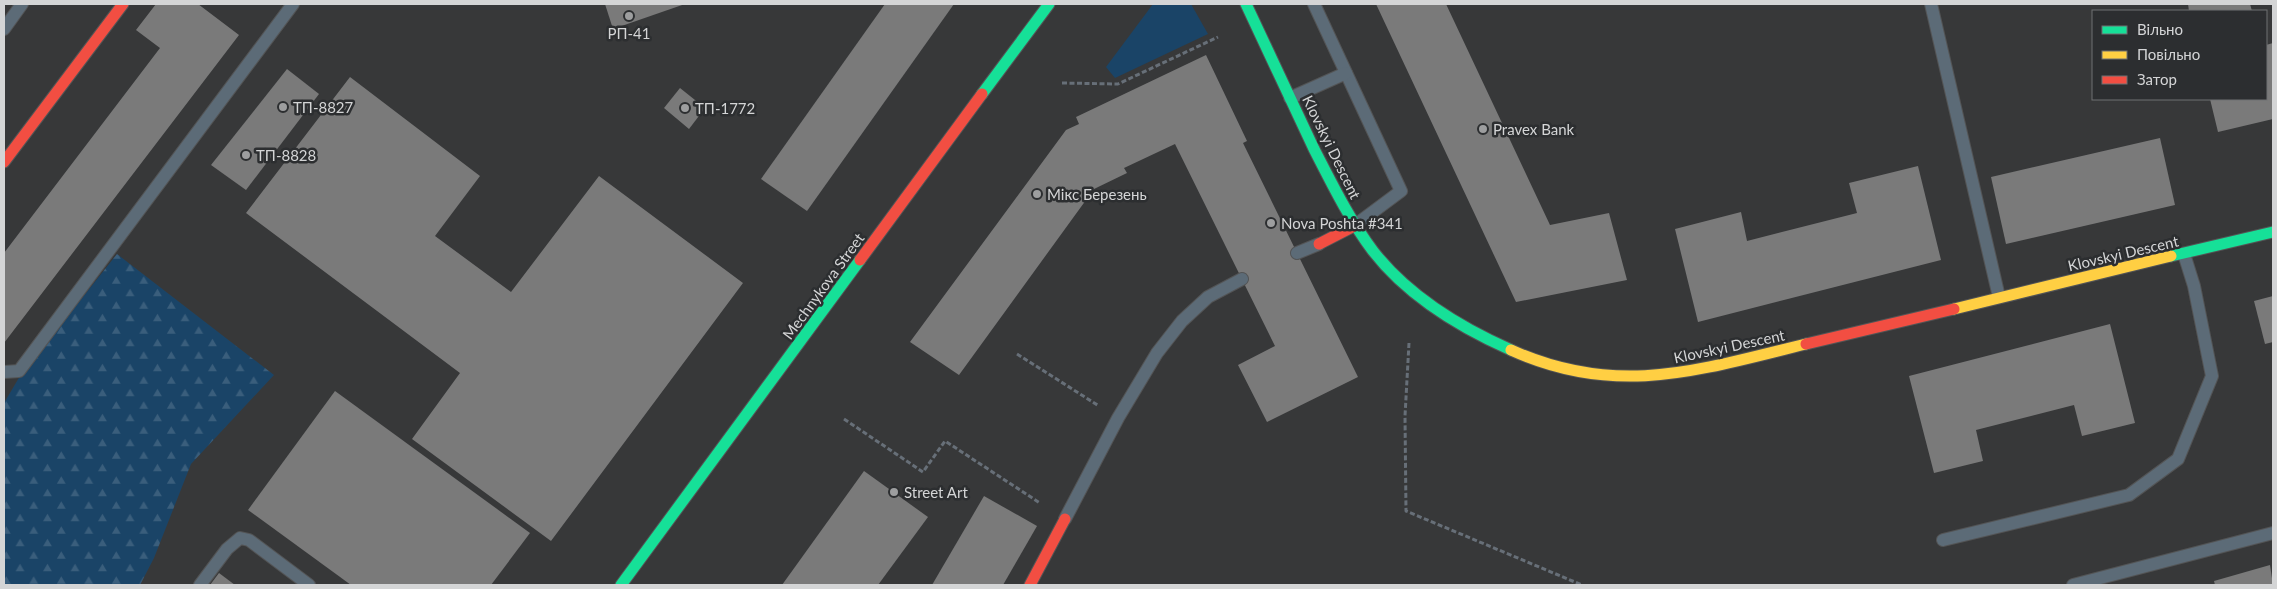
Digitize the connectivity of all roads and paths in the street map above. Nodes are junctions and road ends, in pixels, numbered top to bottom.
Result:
1 (22, 4) edge
2 (123, 4) edge
3 (293, 4) edge
4 (1049, 4) edge
5 (1246, 4) edge
6 (1314, 4) edge
7 (1931, 4) edge
8 (4, 29) edge
9 (1218, 37) dead end
10 (1346, 73) junction
11 (1062, 83) dead end
12 (1290, 98) junction
13 (4, 162) edge
14 (1354, 226) junction
15 (2273, 232) edge
16 (1320, 244) joint
17 (1297, 253) dead end
18 (2184, 254) junction
19 (1242, 279) dead end
20 (1999, 297) junction
21 (1409, 343) dead end
22 (1017, 354) dead end
23 (4, 372) edge
24 (1118, 418) junction
25 (844, 419) dead end
26 (1065, 519) junction
27 (2273, 533) edge
28 (1943, 540) dead end
29 (200, 585) edge
30 (309, 585) edge
31 (621, 585) edge
32 (1030, 585) edge
33 (1582, 585) edge
34 (2073, 585) edge

1 - 8 lane
2 - 13 street
3 - 23 lane
4 - 31 street, Mechnykova Street
5 - 12 street, Klovskyi Descent
6 - 10 lane
7 - 20 lane
9 - 11 path
10 - 12 lane
10 - 14 lane
12 - 14 street, Klovskyi Descent
14 - 16 street
14 - 20 street, Klovskyi Descent
15 - 18 street, Klovskyi Descent
16 - 17 lane
18 - 20 street, Klovskyi Descent
18 - 28 lane
19 - 24 lane
21 - 33 path
22 - 24 path
24 - 26 lane
25 - 26 path
26 - 32 street
27 - 34 lane
29 - 30 lane

